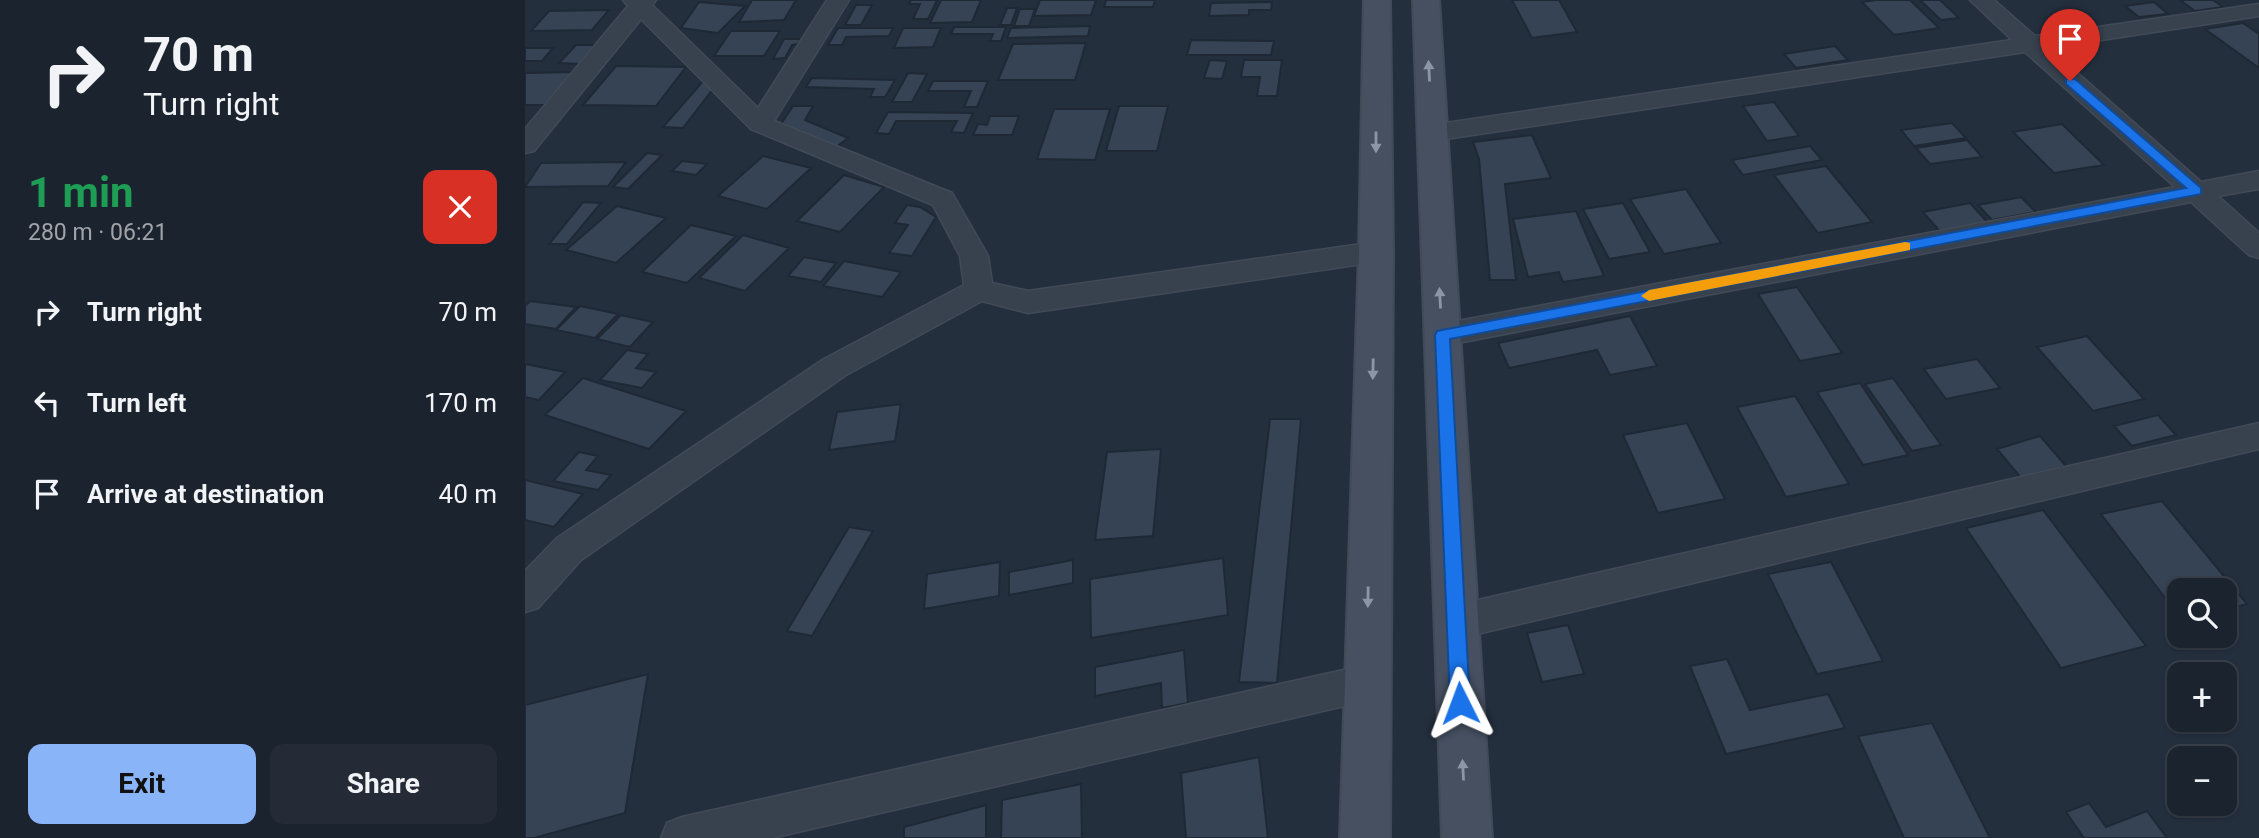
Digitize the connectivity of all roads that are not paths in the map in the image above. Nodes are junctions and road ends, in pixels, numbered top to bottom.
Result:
1 (838, 0) edge
2 (1377, 0) edge
3 (1426, 0) edge
4 (1981, 0) edge
5 (639, 2) edge
6 (2259, 10) edge
7 (2028, 45) junction
8 (760, 124) junction
9 (1432, 133) junction
10 (525, 145) edge
11 (2259, 180) edge
12 (2197, 191) junction
13 (2259, 248) edge
14 (1376, 252) junction
15 (979, 290) junction
16 (1442, 335) junction
17 (2259, 436) edge
18 (525, 596) edge
19 (1456, 622) junction
20 (1366, 683) junction
21 (682, 838) edge
22 (1365, 838) edge
23 (1467, 838) edge

1 - 8 street
2 -> 14 street
9 -> 3 street
4 - 7 street
5 - 8 street
5 - 10 street
6 - 7 street
7 - 9 street
7 - 12 street
8 - 15 street
16 -> 9 street
11 - 12 street
12 - 13 street
12 - 16 street
14 - 15 street
14 -> 20 street
15 - 18 street
16 - 19 street
17 - 19 street
23 -> 19 street
20 - 21 street
20 - 22 street

